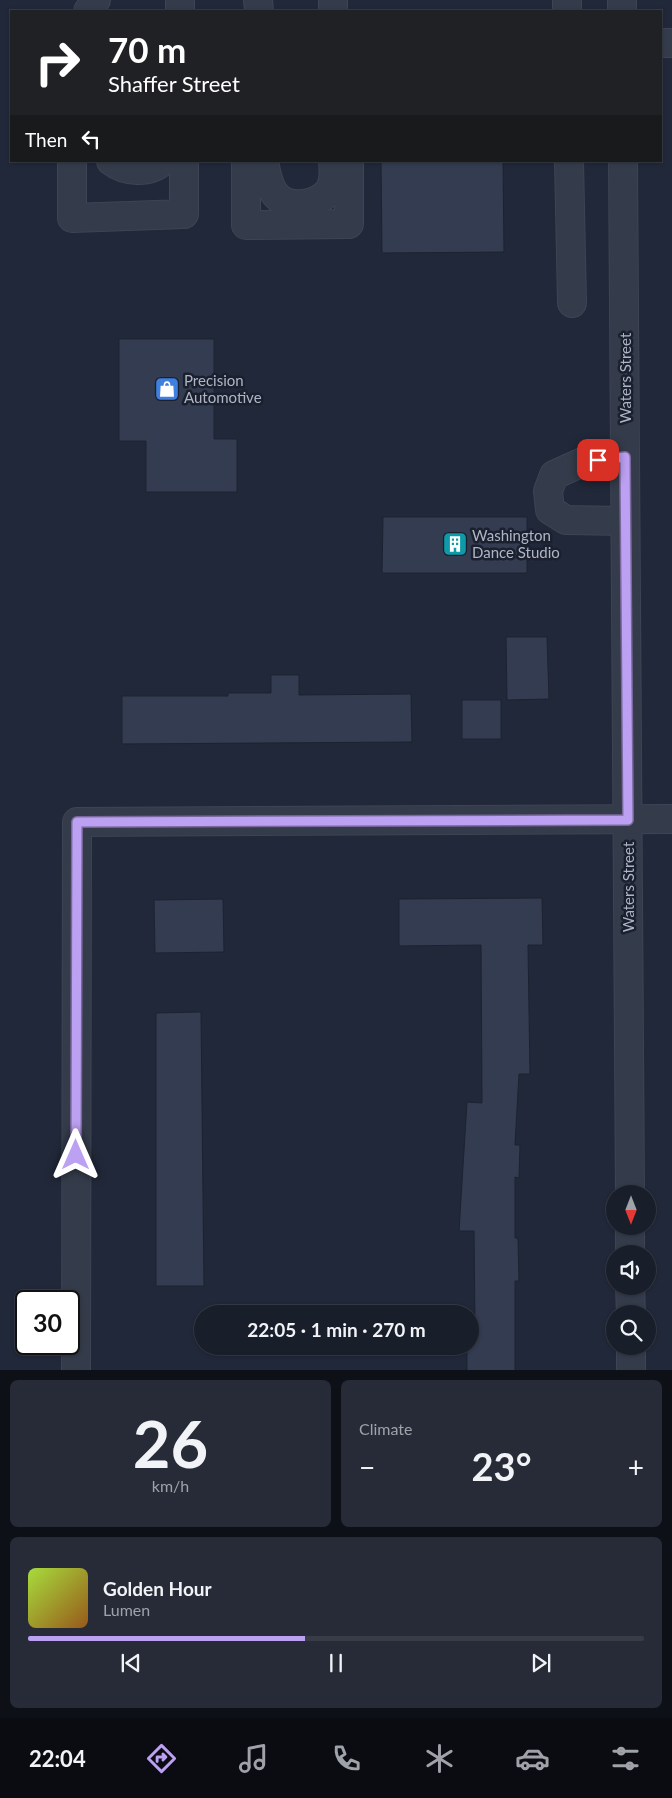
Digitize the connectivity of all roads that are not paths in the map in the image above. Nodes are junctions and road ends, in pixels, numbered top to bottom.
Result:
1 (97, 0) edge
2 (89, 10) edge
3 (72, 162) edge
4 (112, 162) edge
5 (162, 162) edge
6 (184, 162) edge
7 (246, 162) edge
8 (264, 162) edge
9 (334, 162) edge
10 (349, 162) edge
11 (569, 162) edge
12 (623, 162) edge
13 (572, 302) dead end
14 (625, 457) junction
15 (626, 521) junction
16 (672, 819) edge
17 (628, 820) junction
18 (630, 1185) edge
19 (631, 1355) edge
20 (76, 1370) edge
21 (631, 1370) edge

1 - 2 street
3 - 6 street
4 - 5 street
7 - 10 street
8 - 9 street
11 - 13 street
12 - 14 street, Waters Street
14 - 15 street, Waters Street
14 - 15 street
15 - 17 street, Waters Street
16 - 17 street
17 - 18 street, Waters Street
17 - 20 street
19 - 21 street

